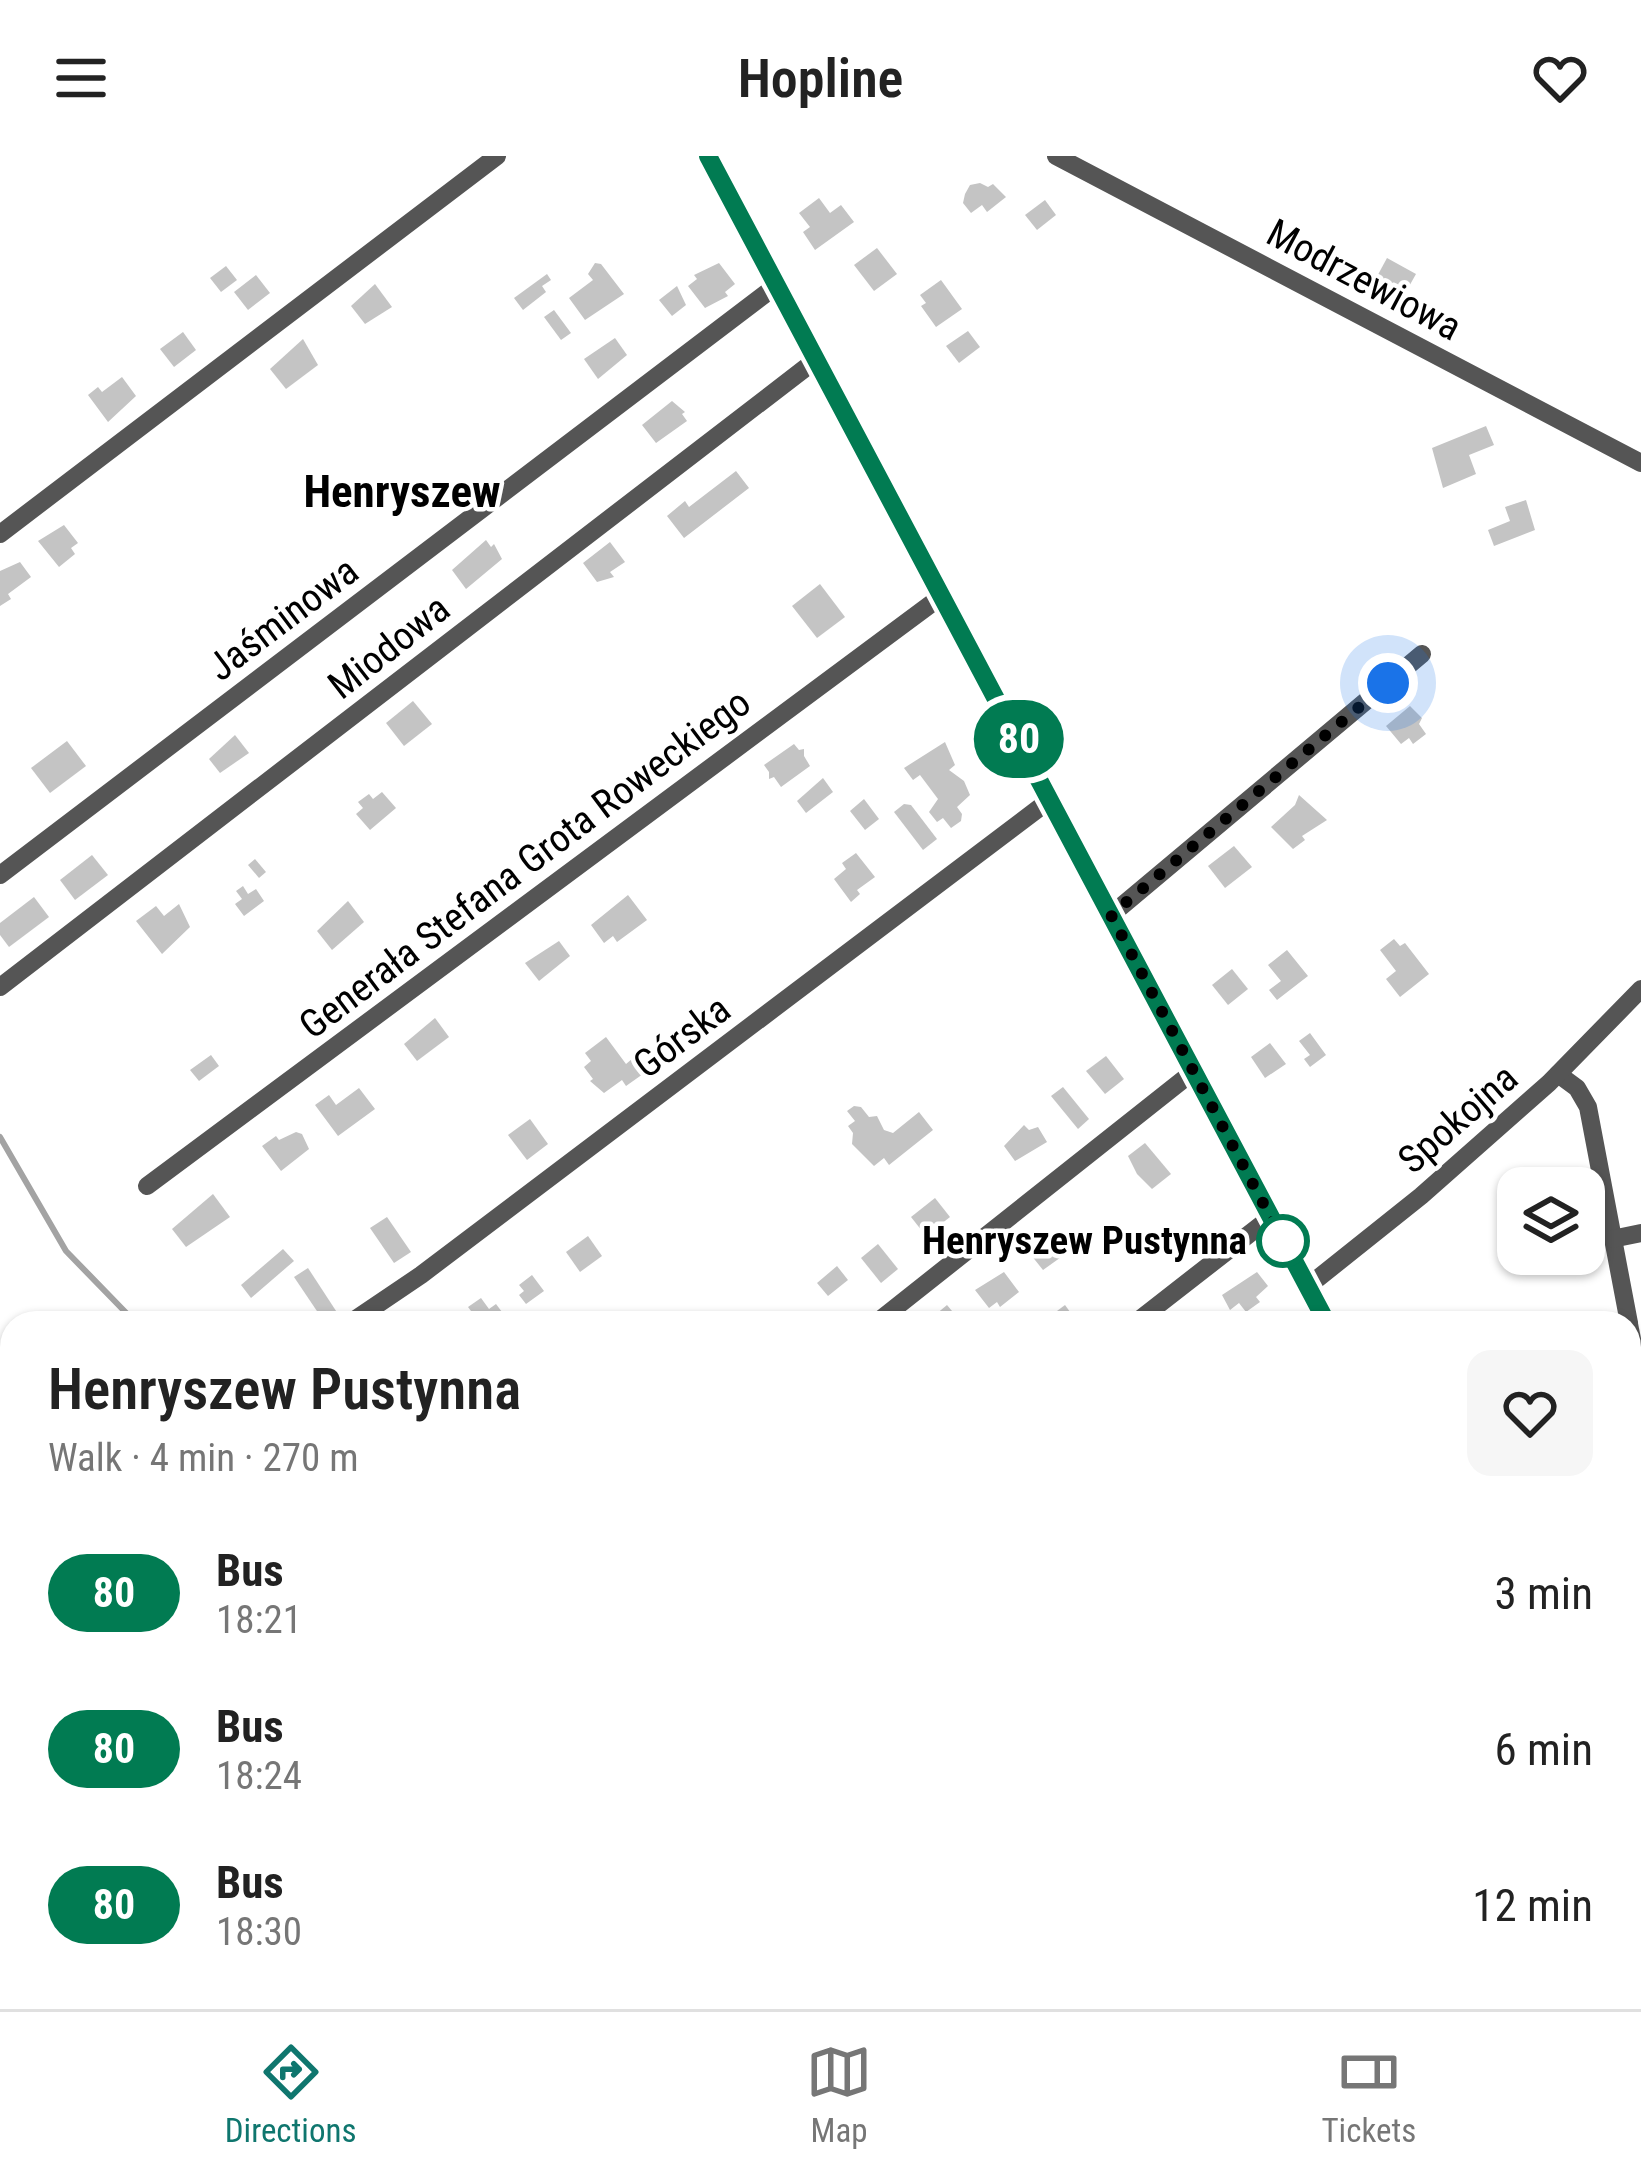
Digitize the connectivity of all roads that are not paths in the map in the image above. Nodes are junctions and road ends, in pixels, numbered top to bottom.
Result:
1 (497, 156) edge
2 (708, 156) edge
3 (1056, 156) edge
4 (777, 285) junction
5 (818, 359) junction
6 (1641, 463) edge
7 (0, 534) edge
8 (943, 595) junction
9 (1423, 654) dead end
10 (1051, 799) junction
11 (0, 874) edge
12 (1111, 915) junction
13 (0, 987) edge
14 (1641, 988) edge
15 (1194, 1071) junction
16 (1558, 1074) junction
17 (147, 1186) dead end
18 (1271, 1217) junction
19 (1641, 1233) edge
20 (1612, 1239) junction
21 (1307, 1287) junction
22 (368, 1311) edge
23 (891, 1311) edge
24 (1150, 1311) edge
25 (1320, 1311) edge
26 (1626, 1311) edge

1 - 7 street
2 - 4 street
3 - 6 street, Modrzewiowa
4 - 5 street
4 - 11 street, Jaśminowa
5 - 8 street
5 - 13 street, Miodowa
8 - 10 street
8 - 17 street, Generała Stefana Grota Roweckiego
9 - 12 street
10 - 12 street
10 - 22 street, Górska
12 - 15 street
14 - 16 street, Spokojna
15 - 18 street
15 - 23 street
16 - 20 street
16 - 21 street, Spokojna
18 - 21 street
18 - 24 street
19 - 20 street
20 - 26 street
21 - 25 street

